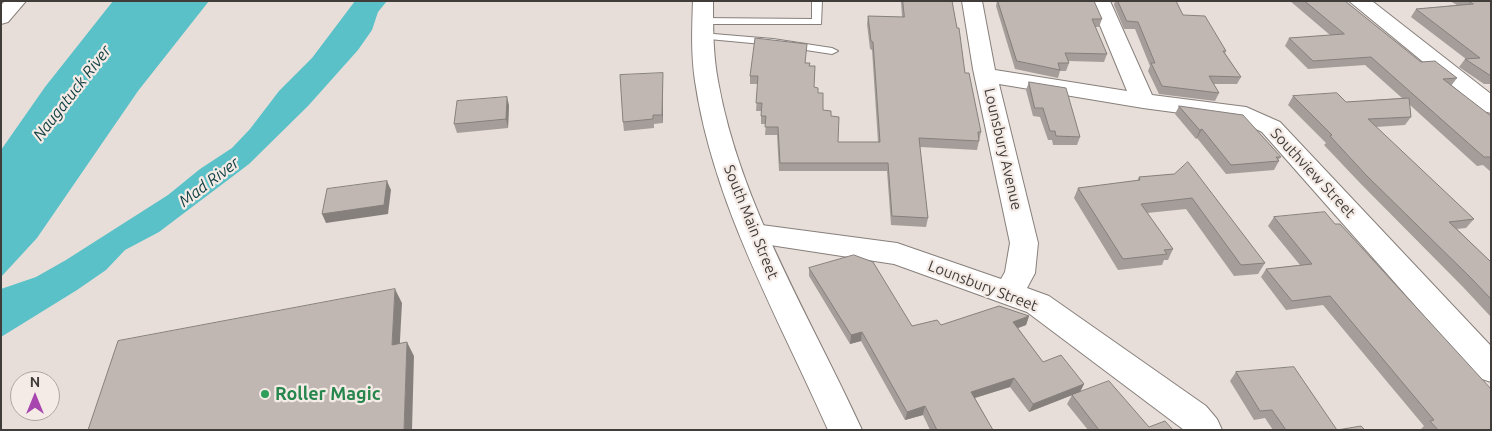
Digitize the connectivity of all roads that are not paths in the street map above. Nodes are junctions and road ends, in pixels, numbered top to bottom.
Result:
1 (16, 1) edge
2 (817, 1) edge
3 (972, 1) edge
4 (1100, 1) edge
5 (1359, 1) edge
6 (1, 18) edge
7 (702, 19) edge
8 (832, 51) dead end
9 (986, 75) junction
10 (1143, 101) junction
11 (1491, 106) edge
12 (754, 234) junction
13 (1008, 294) junction
14 (1491, 368) edge
15 (845, 430) edge
16 (1205, 430) edge

1 - 6 street
2 - 7 lane
3 - 9 street, Lounsbury Avenue
4 - 10 street
5 - 11 street
7 - 8 lane
7 - 12 street, South Main Street
9 - 10 street, Southview Street
9 - 13 street, Lounsbury Avenue
10 - 14 street, Southview Street
12 - 13 street, Lounsbury Street
12 - 15 street, South Main Street
13 - 16 street, Lounsbury Street

